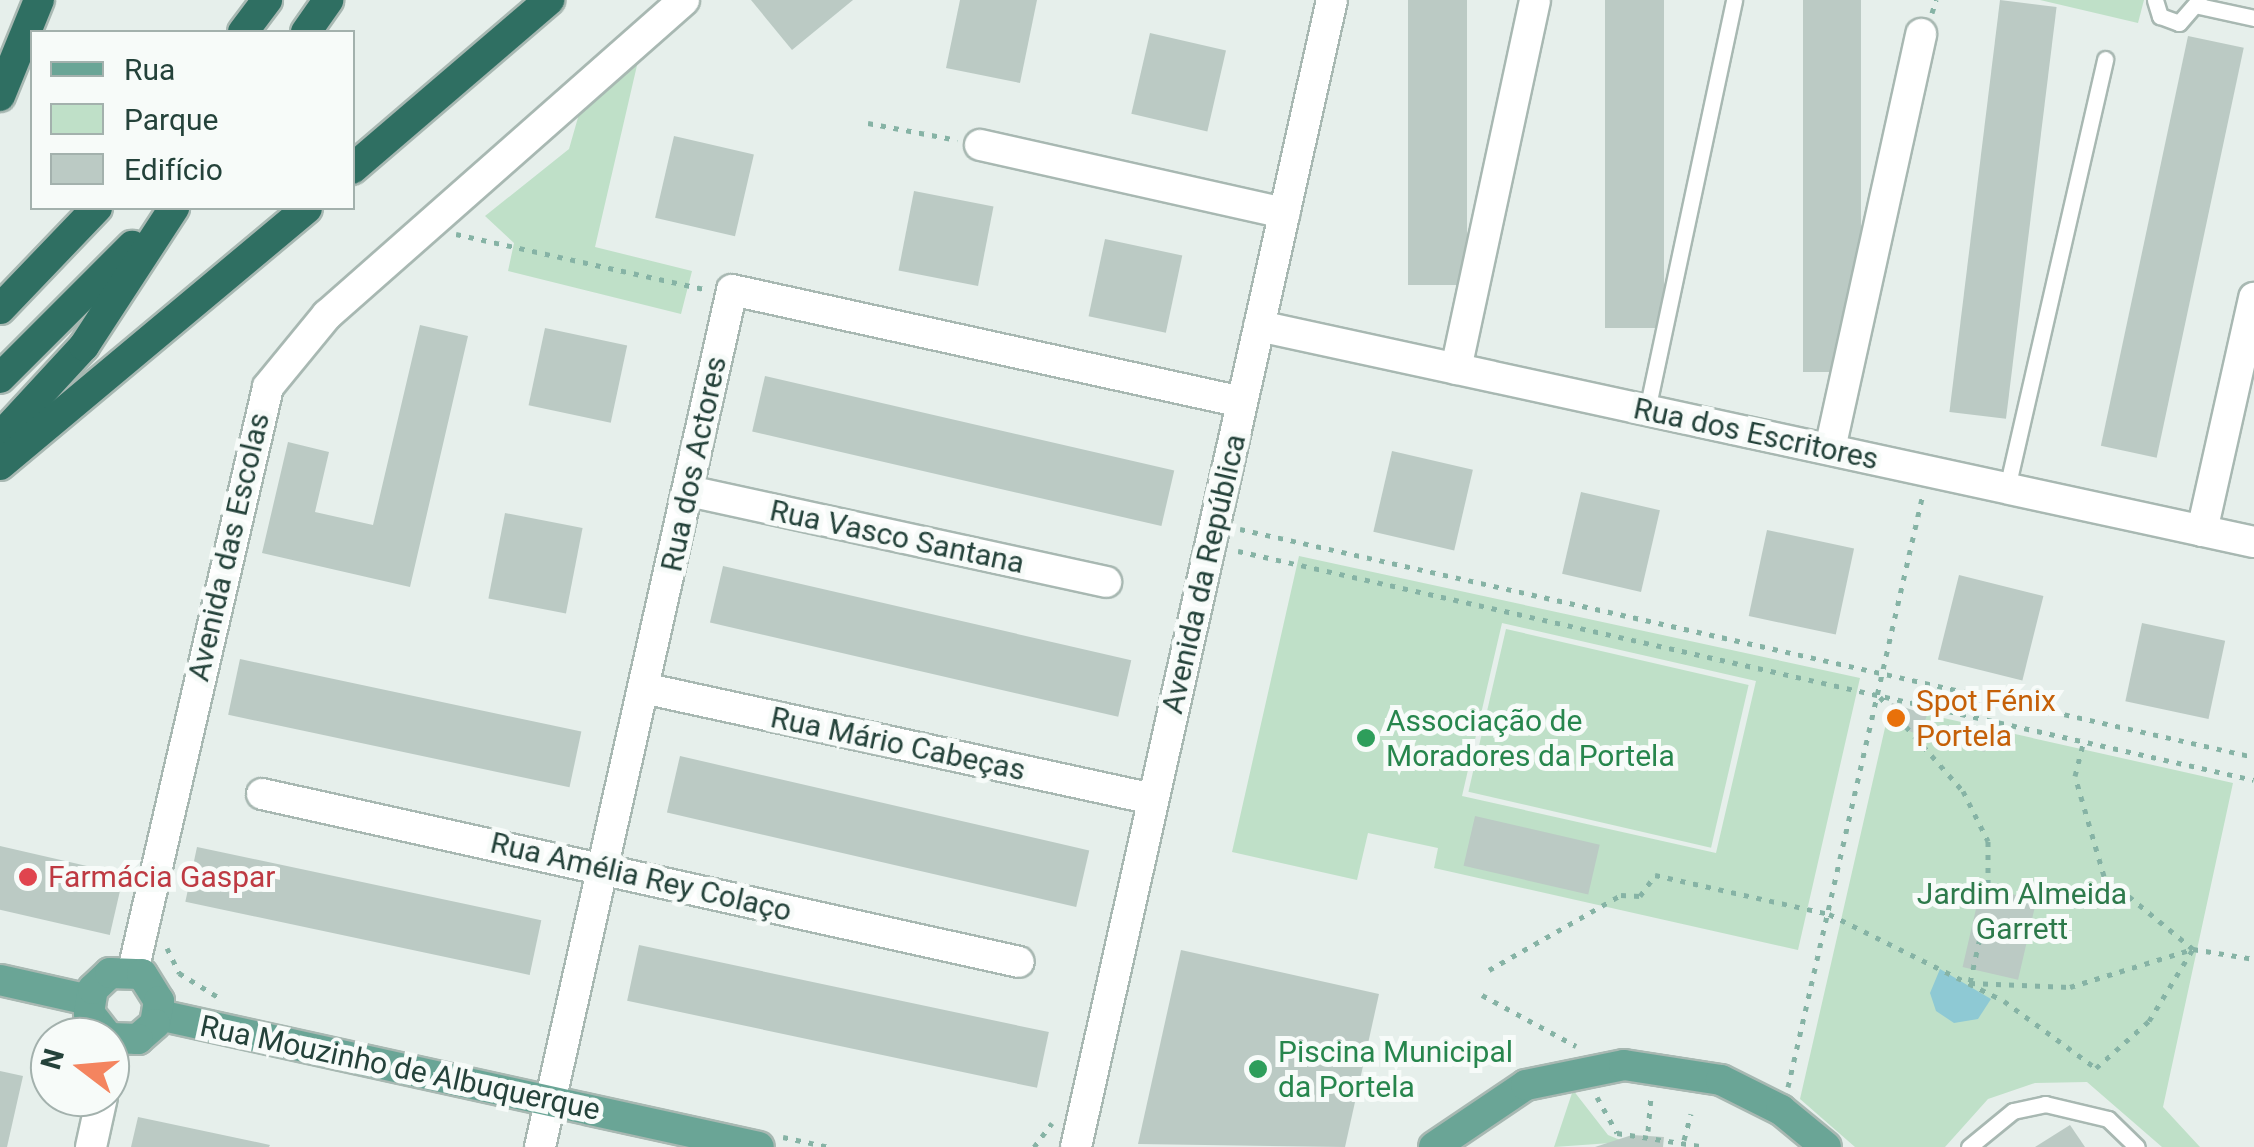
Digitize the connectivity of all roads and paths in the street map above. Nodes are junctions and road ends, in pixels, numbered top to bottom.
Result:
1 (40, 0) edge
2 (268, 0) edge
3 (328, 0) edge
4 (549, 0) edge
5 (684, 0) edge
6 (1332, 0) edge
7 (1535, 0) edge
8 (1734, 0) edge
9 (2155, 0) edge
10 (2199, 3) edge
11 (2254, 18) edge
12 (245, 30) edge
13 (307, 30) edge
14 (1922, 34) dead end
15 (2105, 59) dead end
16 (0, 96) edge
17 (868, 122) dead end
18 (980, 144) joint
19 (355, 166) edge
20 (95, 210) edge
21 (163, 210) edge
22 (173, 210) edge
23 (305, 210) edge
24 (1284, 213) junction
25 (424, 227) junction
26 (68, 241) junction
27 (0, 287) edge
28 (732, 290) junction
29 (2254, 298) edge
30 (0, 308) edge
31 (1259, 326) junction
32 (1456, 369) junction
33 (0, 378) edge
34 (1242, 402) junction
35 (1646, 410) junction
36 (0, 437) edge
37 (1830, 450) junction
38 (0, 465) edge
39 (1928, 471) junction
40 (2007, 488) junction
41 (689, 491) junction
42 (1230, 527) dead end
43 (2202, 531) junction
44 (2254, 542) edge
45 (1232, 550) dead end
46 (1106, 582) dead end
47 (1883, 674) junction
48 (643, 688) junction
49 (1878, 694) junction
50 (2084, 741) junction
51 (2254, 757) edge
52 (2254, 780) edge
53 (262, 794) dead end
54 (1153, 799) junction
55 (603, 867) junction
56 (1829, 914) junction
57 (2194, 949) junction
58 (2254, 959) edge
59 (1019, 962) dead end
60 (1489, 970) dead end
61 (133, 971) junction
62 (0, 980) edge
63 (1970, 983) junction
64 (1482, 996) dead end
65 (88, 1000) junction
66 (159, 1014) junction
67 (92, 1017) edge
68 (130, 1040) edge
69 (1588, 1052) dead end
70 (1589, 1083) dead end
71 (1652, 1092) dead end
72 (1785, 1094) dead end
73 (550, 1100) junction
74 (1691, 1114) dead end
75 (97, 1117) edge
76 (1648, 1131) junction
77 (1078, 1138) edge
78 (1684, 1140) junction
79 (90, 1147) edge
80 (540, 1147) edge
81 (759, 1147) edge
82 (1034, 1147) edge
83 (1434, 1147) edge
84 (1706, 1147) edge
85 (1826, 1147) edge
86 (1968, 1147) edge
87 (2137, 1147) edge

1 - 16 highway
2 - 12 highway
3 - 13 highway
4 - 19 highway
5 - 25 street, Avenida das Escolas
6 - 24 street, Avenida da República
7 - 32 street
8 - 35 lane
9 - 10 lane
10 - 11 lane
14 - 37 street
15 - 40 lane
17 - 18 path
18 - 24 street
20 - 26 highway
21 - 33 highway
22 - 36 highway
23 - 38 highway
24 - 31 street, Avenida da República
25 - 28 path
25 - 61 street, Avenida das Escolas
26 - 27 highway
26 - 30 highway
28 - 34 street
28 - 41 street, Rua dos Actores
29 - 43 street
31 - 32 street, Rua dos Escritores
31 - 34 street, Avenida da República
32 - 35 street, Rua dos Escritores
34 - 54 street, Avenida da República
35 - 37 street, Rua dos Escritores
37 - 39 street, Rua dos Escritores
39 - 40 street, Rua dos Escritores
39 - 47 path
40 - 43 street, Rua dos Escritores
41 - 46 street, Rua Vasco Santana
41 - 48 street, Rua dos Actores
42 - 47 path
43 - 44 street, Rua dos Escritores
45 - 49 path
47 - 49 path
47 - 51 path
48 - 54 street, Rua Mário Cabeças
48 - 55 street, Rua dos Actores
49 - 50 path
49 - 56 path
49 - 63 path
50 - 52 path
50 - 57 path
53 - 55 street, Rua Amélia Rey Colaço
54 - 77 street, Avenida da República
55 - 59 street, Rua Amélia Rey Colaço
55 - 73 street, Rua dos Actores
56 - 60 path
56 - 63 path
56 - 72 path
57 - 58 path
57 - 63 path
57 - 63 path
61 - 65 main road
61 - 66 main road
62 - 65 main road
64 - 69 path
65 - 67 main road
66 - 68 main road
66 - 73 main road, Rua Mouzinho de Albuquerque
70 - 76 path
71 - 76 path
73 - 80 street, Rua dos Actores
73 - 81 main road, Rua Mouzinho de Albuquerque
74 - 78 path
75 - 79 street
76 - 78 path
77 - 82 path
78 - 84 path
83 - 85 main road
86 - 87 lane

